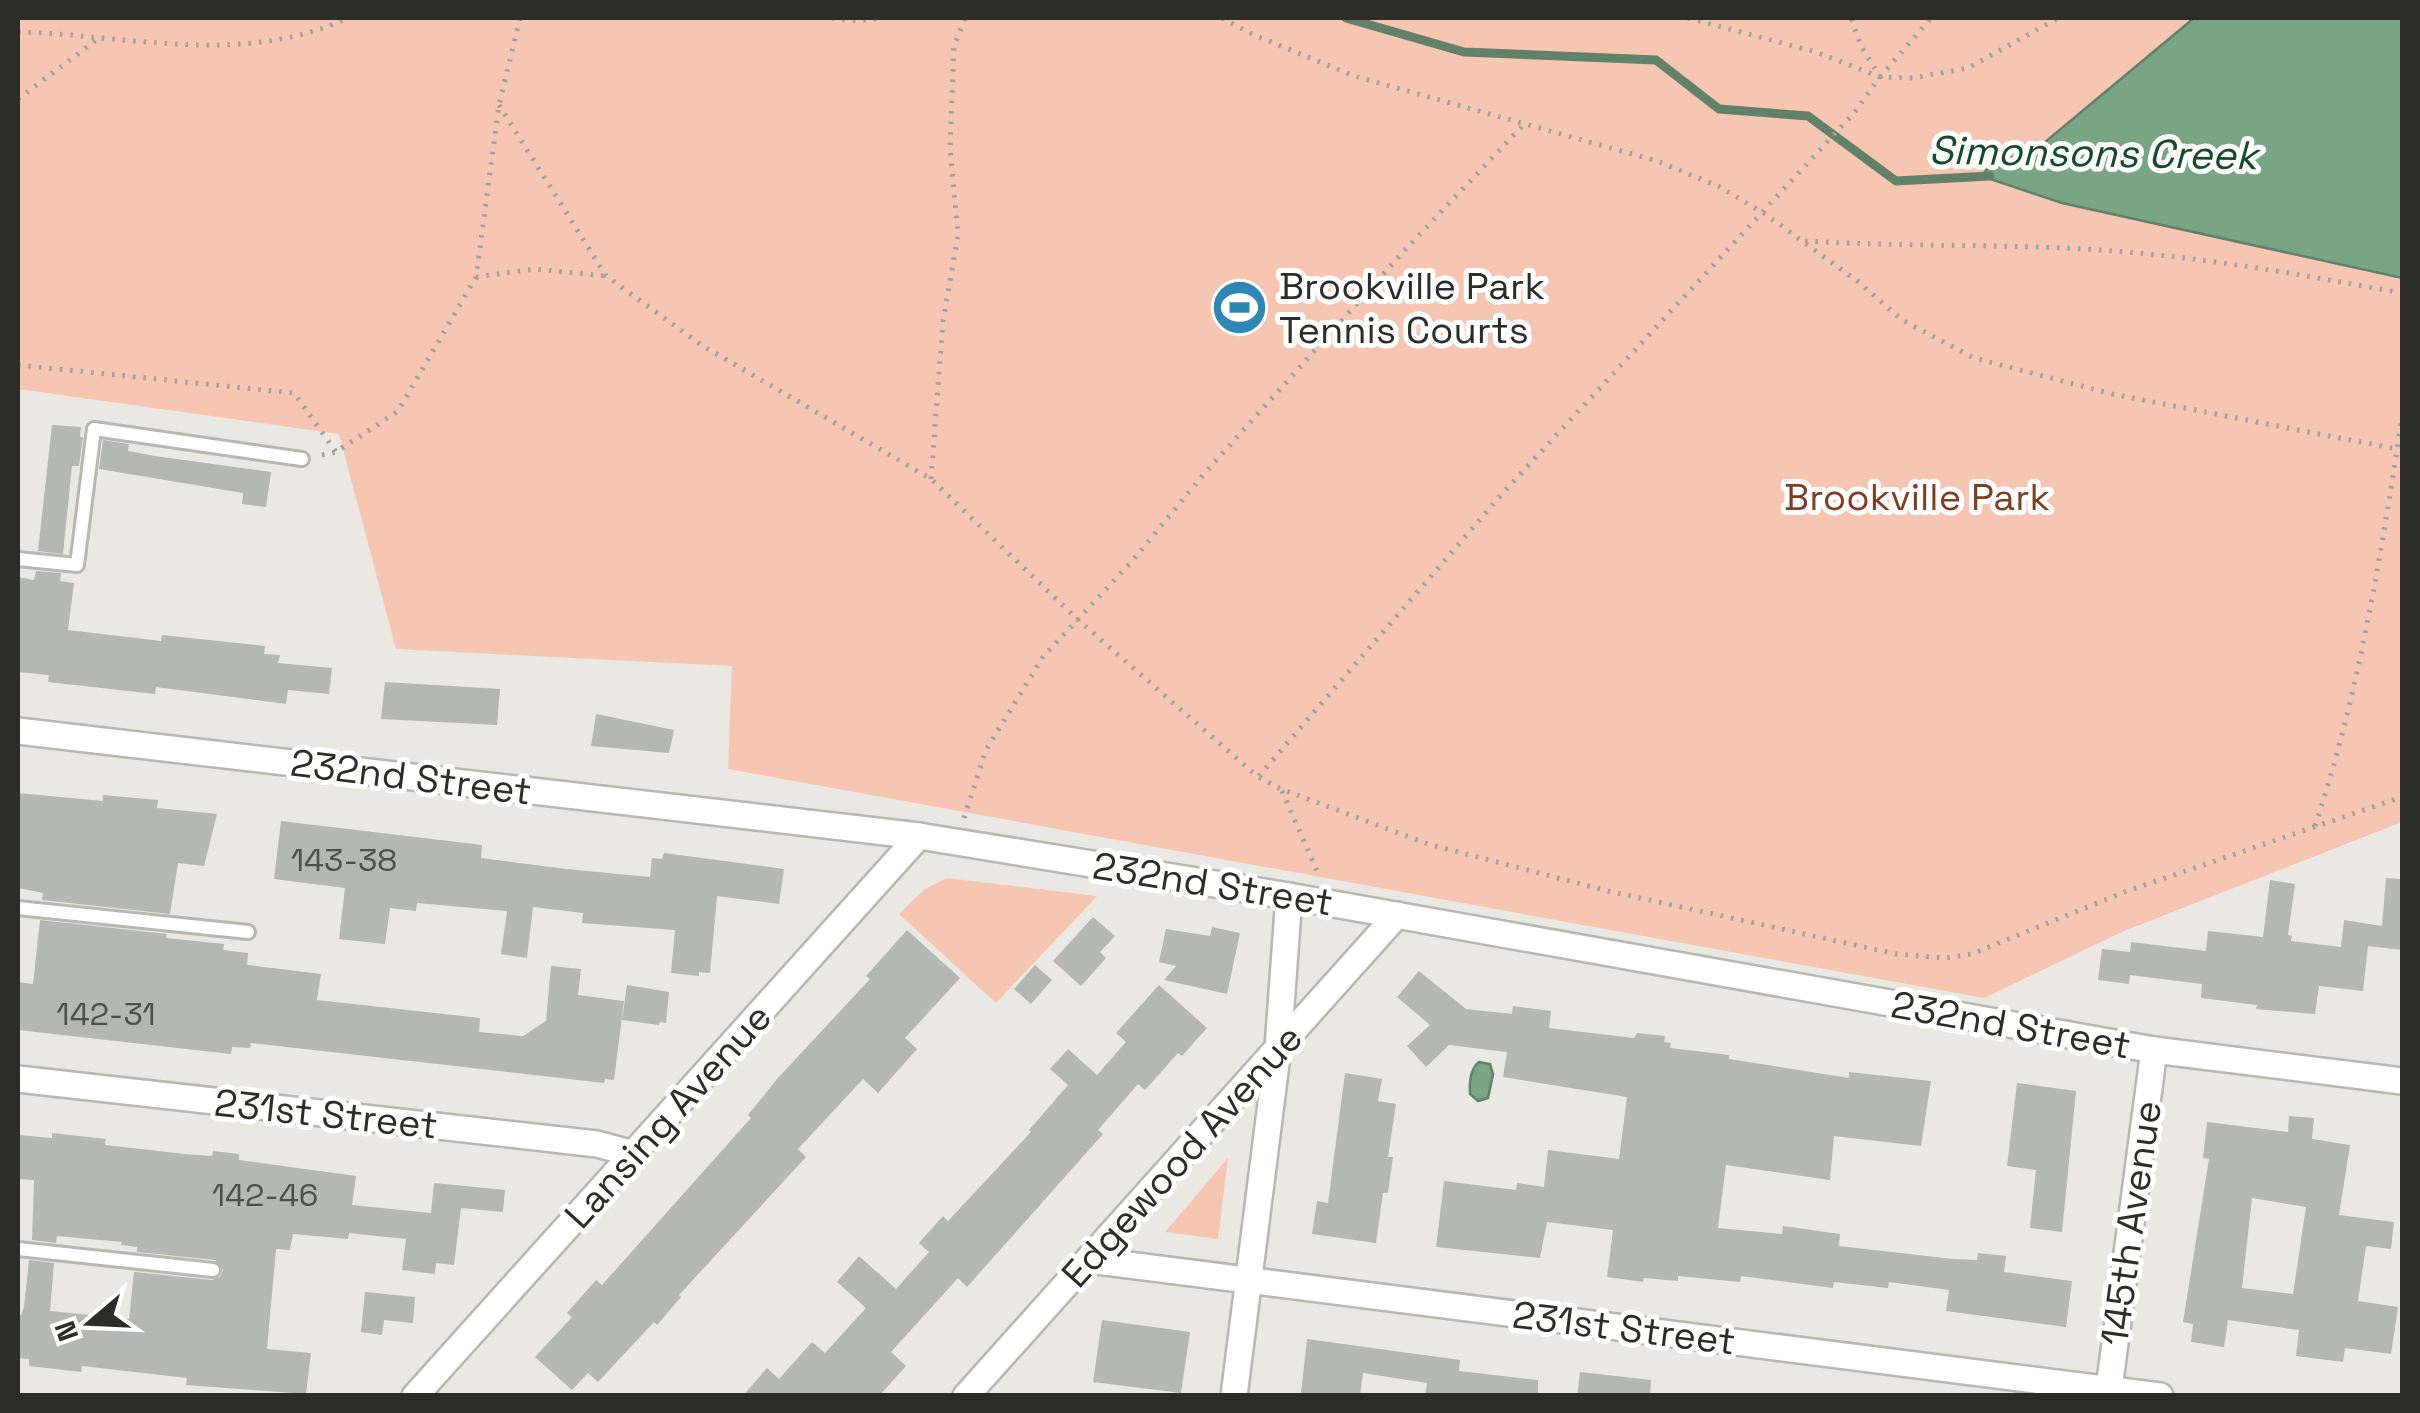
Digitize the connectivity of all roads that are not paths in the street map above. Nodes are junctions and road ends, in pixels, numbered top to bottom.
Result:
1 (302, 459) road end
2 (18, 559) edge
3 (18, 731) edge
4 (920, 836) junction
5 (1289, 896) junction
6 (18, 908) edge
7 (1397, 915) junction
8 (248, 932) dead end
9 (1278, 1048) junction
10 (2154, 1050) junction
11 (18, 1079) edge
12 (2402, 1082) edge
13 (634, 1154) junction
14 (18, 1249) edge
15 (1089, 1260) junction
16 (213, 1270) dead end
17 (1248, 1281) junction
18 (2108, 1392) edge
19 (415, 1396) edge
20 (966, 1396) edge
21 (1234, 1396) edge
22 (2160, 1396) edge

1 - 2 lane
3 - 4 street, 232nd Street
4 - 5 street, 232nd Street
4 - 13 street, Lansing Avenue
5 - 7 street, 232nd Street
5 - 9 street
6 - 8 lane
7 - 9 street, Edgewood Avenue
7 - 10 street, 232nd Street
9 - 15 street, Edgewood Avenue
9 - 17 street
10 - 12 street, 232nd Street
10 - 18 street, 145th Avenue
11 - 13 street, 231st Street
13 - 19 street, Lansing Avenue
14 - 16 lane
15 - 17 street, 231st Street
15 - 20 street, Edgewood Avenue
17 - 18 street, 231st Street
17 - 21 street
18 - 22 street, 231st Street

